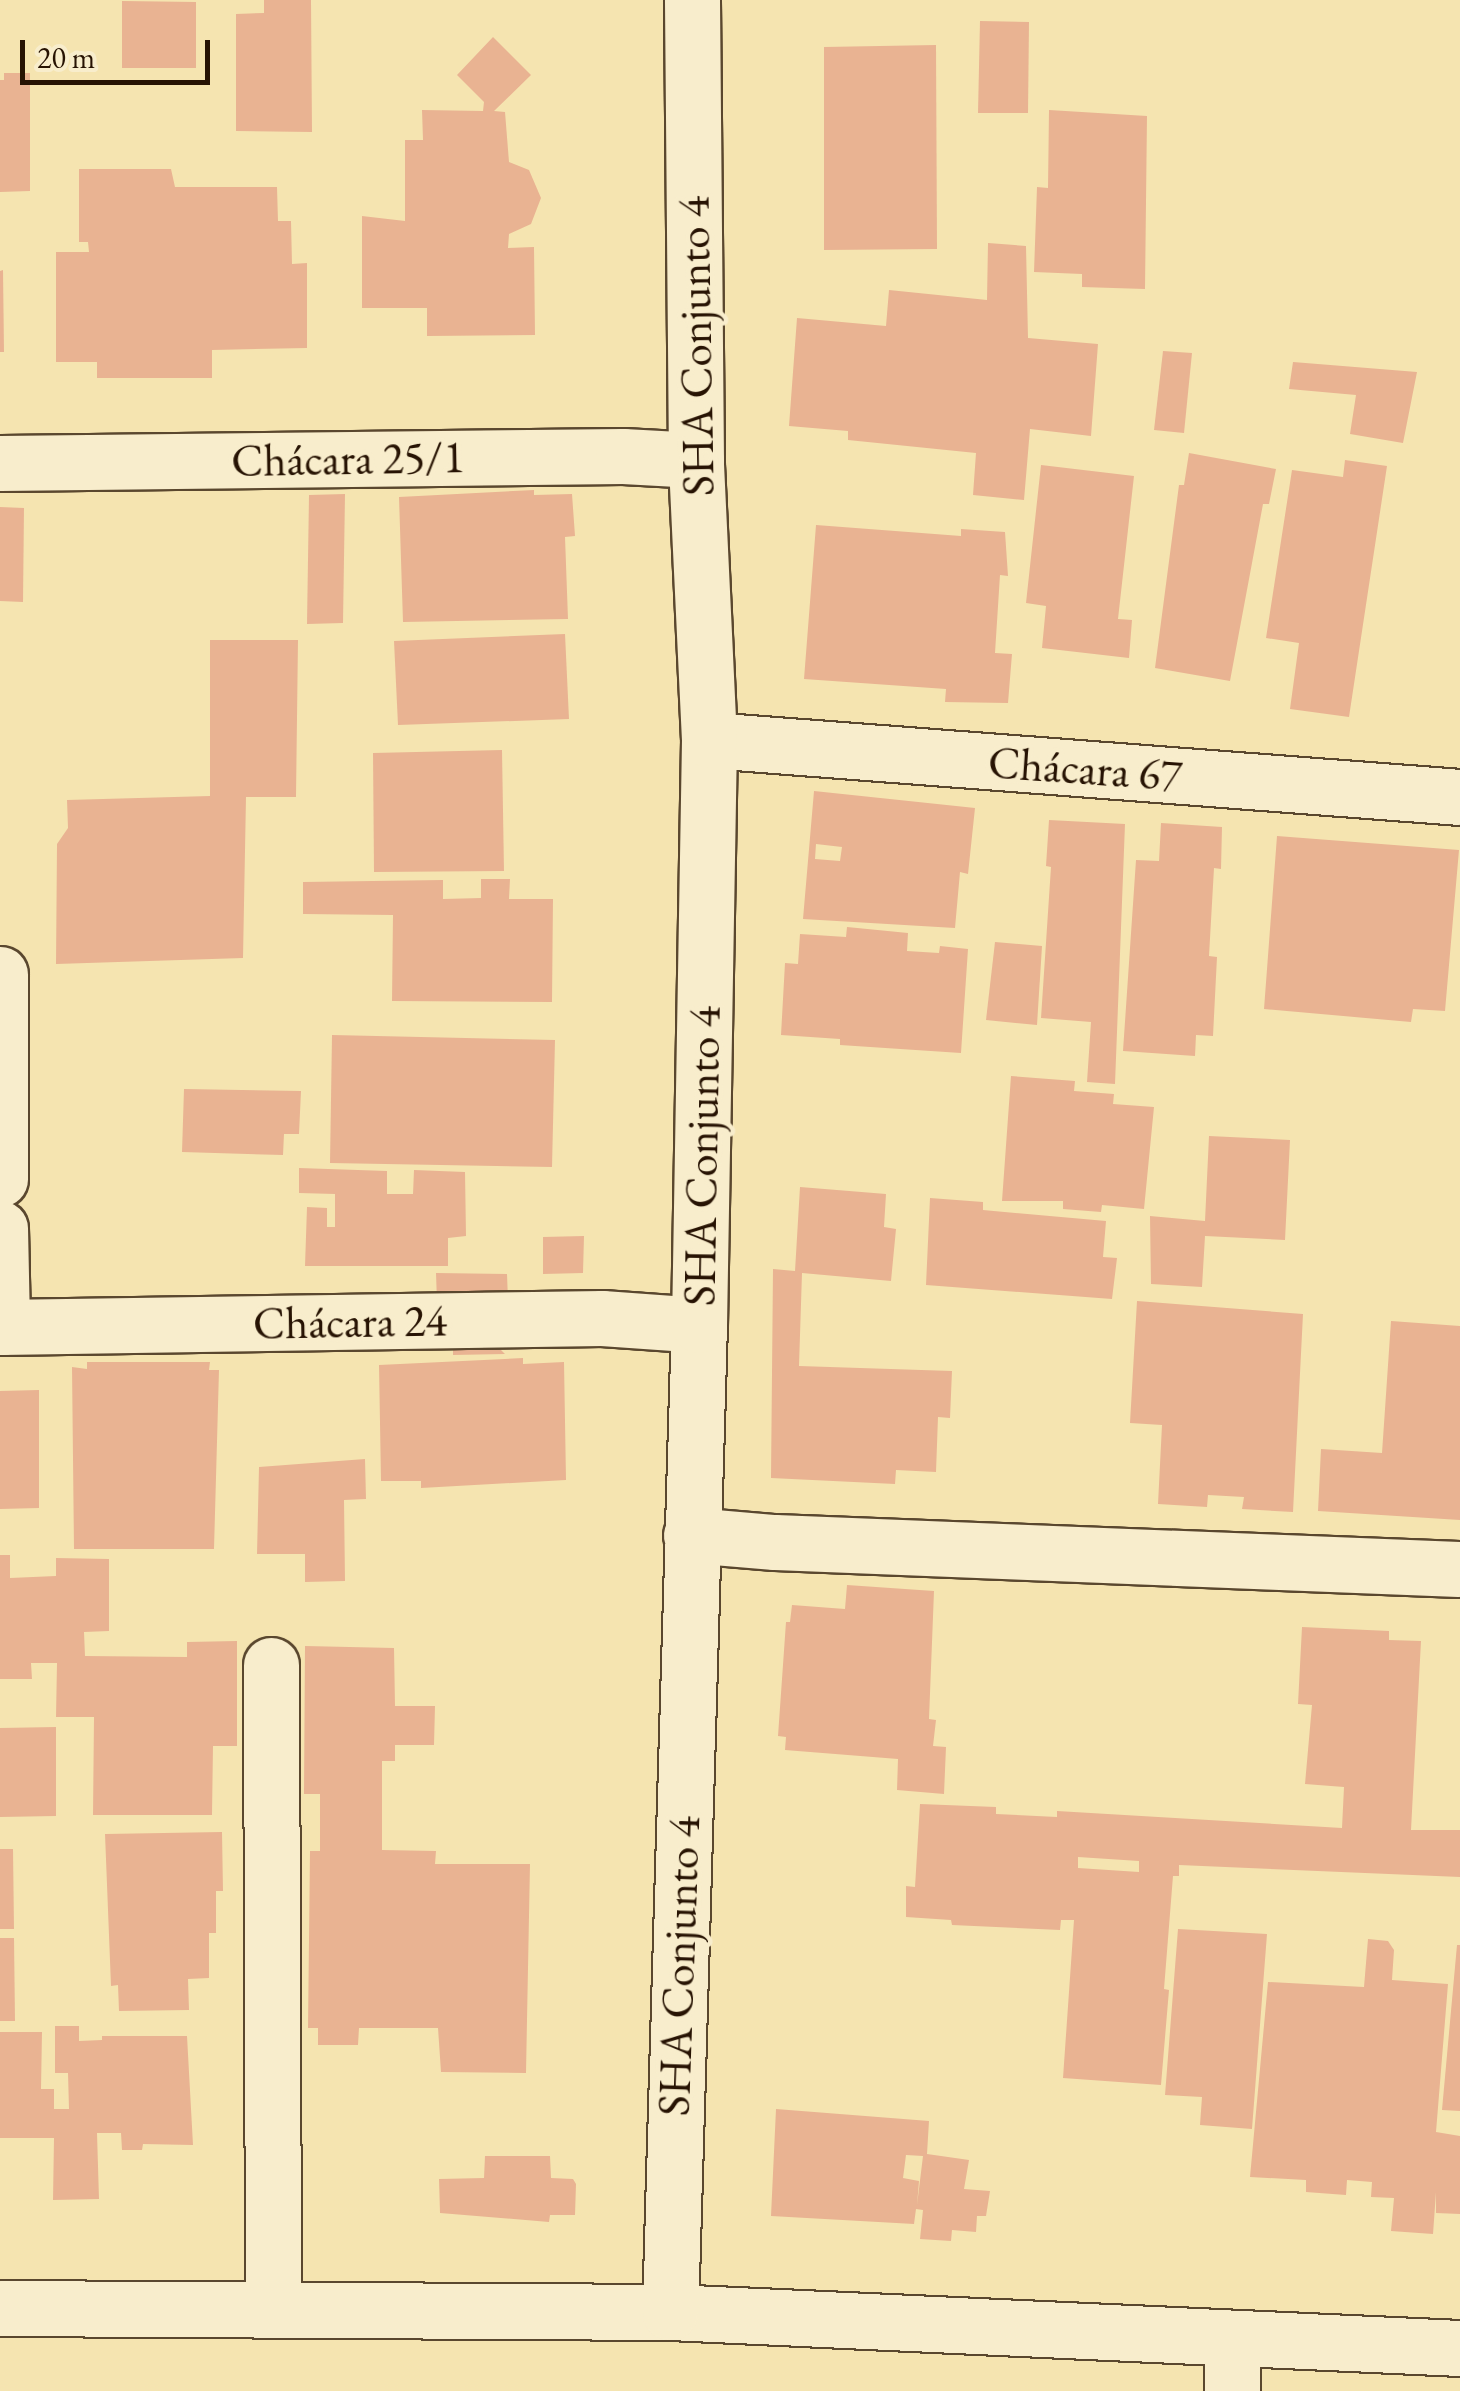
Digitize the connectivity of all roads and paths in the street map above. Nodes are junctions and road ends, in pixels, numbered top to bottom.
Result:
1 (692, 0) edge
2 (696, 460) junction
3 (0, 463) edge
4 (709, 740) junction
5 (1460, 797) edge
6 (0, 974) edge
7 (0, 1179) edge
8 (0, 1228) edge
9 (699, 1326) junction
10 (1, 1327) edge
11 (692, 1534) junction
12 (1458, 1569) edge
13 (272, 1665) dead end
14 (0, 2308) edge
15 (273, 2310) junction
16 (670, 2312) junction
17 (1460, 2348) edge
18 (1232, 2365) edge

1 - 2 street, SHA Conjunto 4
2 - 3 street, Chácara 25/1
2 - 4 street, SHA Conjunto 4
4 - 5 street, Chácara 67
4 - 9 street, SHA Conjunto 4
6 - 7 street
8 - 10 street
9 - 10 street, Chácara 24
9 - 11 street, SHA Conjunto 4
11 - 12 street
11 - 16 street, SHA Conjunto 4
13 - 15 street
14 - 15 street
15 - 16 street
16 - 18 street
17 - 18 street

